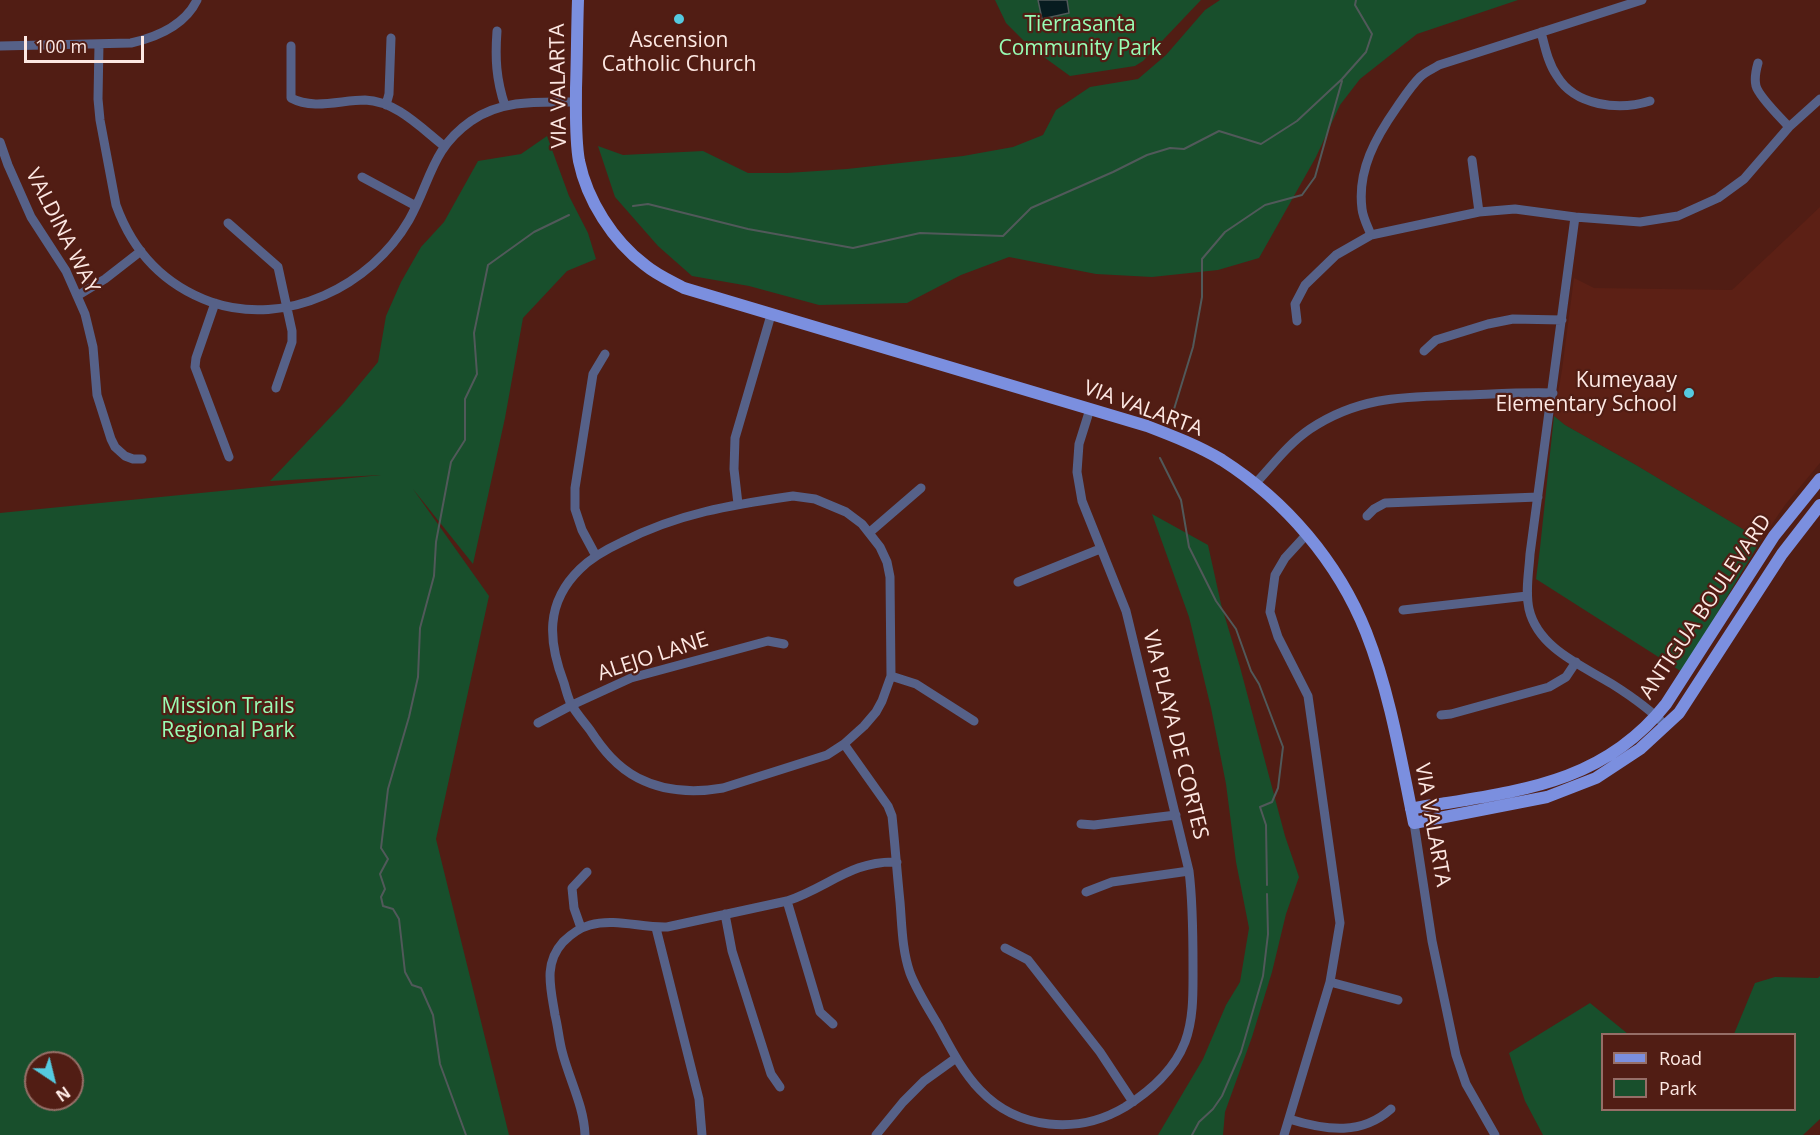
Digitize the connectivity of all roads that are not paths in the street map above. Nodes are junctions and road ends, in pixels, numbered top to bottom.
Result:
1 (197, 0) edge
2 (578, 0) edge
3 (1642, 0) edge
4 (496, 31) dead end
5 (1541, 32) junction
6 (391, 38) dead end
7 (99, 44) junction
8 (0, 46) edge
9 (291, 46) dead end
10 (1758, 63) dead end
11 (1820, 99) edge
12 (1650, 101) dead end
13 (576, 102) junction
14 (386, 105) junction
15 (505, 106) junction
16 (1789, 127) junction
17 (0, 142) edge
18 (444, 146) junction
19 (1472, 160) dead end
20 (362, 177) dead end
21 (416, 206) junction
22 (1479, 212) junction
23 (1575, 217) junction
24 (228, 223) dead end
25 (1371, 235) junction
26 (141, 251) junction
27 (77, 296) junction
28 (215, 303) junction
29 (287, 307) junction
30 (771, 315) junction
31 (1562, 320) junction
32 (1297, 321) dead end
33 (1424, 351) dead end
34 (604, 354) dead end
35 (276, 388) dead end
36 (1553, 393) junction
37 (1090, 409) junction
38 (229, 457) dead end
39 (142, 459) dead end
40 (1820, 479) edge
41 (1255, 484) junction
42 (921, 488) dead end
43 (1538, 497) junction
44 (738, 504) junction
45 (1820, 505) edge
46 (1367, 516) dead end
47 (870, 532) junction
48 (1307, 534) junction
49 (1100, 549) junction
50 (1766, 549) junction
51 (596, 556) junction
52 (1775, 564) junction
53 (1018, 582) dead end
54 (1527, 596) junction
55 (1402, 610) dead end
56 (784, 644) dead end
57 (1576, 662) junction
58 (891, 676) junction
59 (572, 705) junction
60 (1441, 715) dead end
61 (1656, 716) junction
62 (974, 722) dead end
63 (538, 723) dead end
64 (1666, 726) junction
65 (844, 744) junction
66 (1411, 808) junction
67 (1176, 815) junction
68 (1414, 823) junction
69 (1081, 824) dead end
70 (897, 862) junction
71 (1189, 871) junction
72 (587, 872) dead end
73 (1086, 892) dead end
74 (787, 901) junction
75 (724, 914) junction
76 (581, 928) junction
77 (656, 928) junction
78 (1005, 948) dead end
79 (1330, 982) junction
80 (1398, 1000) dead end
81 (833, 1024) dead end
82 (956, 1058) junction
83 (780, 1087) dead end
84 (1133, 1102) junction
85 (1391, 1109) dead end
86 (1289, 1119) junction
87 (1055, 1131) edge
88 (585, 1135) edge
89 (702, 1135) edge
90 (876, 1135) edge
91 (1284, 1135) edge
92 (1494, 1135) edge

1 - 7 street
2 - 13 main road, VIA VALARTA
3 - 5 street
4 - 15 street
5 - 12 street
5 - 25 street
6 - 14 street
7 - 8 street
7 - 26 street
9 - 14 street
10 - 16 street
11 - 16 street
13 - 15 street
13 - 30 main road, VIA VALARTA
14 - 18 street
15 - 18 street
16 - 23 street
17 - 27 street, VALDINA WAY
18 - 21 street
19 - 22 street
20 - 21 street
21 - 29 street
22 - 23 street
22 - 25 street
23 - 31 street
24 - 29 street
25 - 32 street
26 - 27 street
26 - 28 street
27 - 39 street, VALDINA WAY
28 - 29 street
28 - 38 street
29 - 35 street
30 - 37 main road, VIA VALARTA
30 - 44 street
31 - 33 street
31 - 36 street
34 - 51 street
36 - 41 street
36 - 43 street
37 - 41 main road, VIA VALARTA
37 - 49 street, VIA PLAYA DE CORTES
40 - 50 main road, ANTIGUA BOULEVARD
41 - 48 main road, VIA VALARTA
42 - 47 street
43 - 46 street
43 - 54 street
44 - 47 street
44 - 51 street
45 - 52 main road, ANTIGUA BOULEVARD
47 - 58 street
48 - 66 main road, VIA VALARTA
48 - 79 street
49 - 53 street
49 - 67 street, VIA PLAYA DE CORTES
50 - 52 main road
50 - 61 main road, ANTIGUA BOULEVARD
51 - 59 street
52 - 64 main road, ANTIGUA BOULEVARD
54 - 55 street
54 - 57 street
56 - 59 street, ALEJO LANE
57 - 60 street
57 - 61 street
58 - 62 street
58 - 65 street
59 - 63 street, ALEJO LANE
59 - 65 street
61 - 64 street
61 - 66 main road, ANTIGUA BOULEVARD
64 - 68 main road, ANTIGUA BOULEVARD
65 - 70 street
66 - 68 main road, VIA VALARTA
67 - 69 street
67 - 71 street, VIA PLAYA DE CORTES
68 - 92 street, VIA VALARTA
70 - 74 street
70 - 82 street
71 - 73 street
71 - 84 street, VIA PLAYA DE CORTES
72 - 76 street
74 - 75 street
74 - 81 street
75 - 77 street
75 - 83 street
76 - 77 street
76 - 88 street
77 - 89 street
78 - 84 street
79 - 80 street
79 - 86 street
82 - 87 street
82 - 90 street
84 - 87 street, VIA PLAYA DE CORTES
85 - 86 street
86 - 91 street

